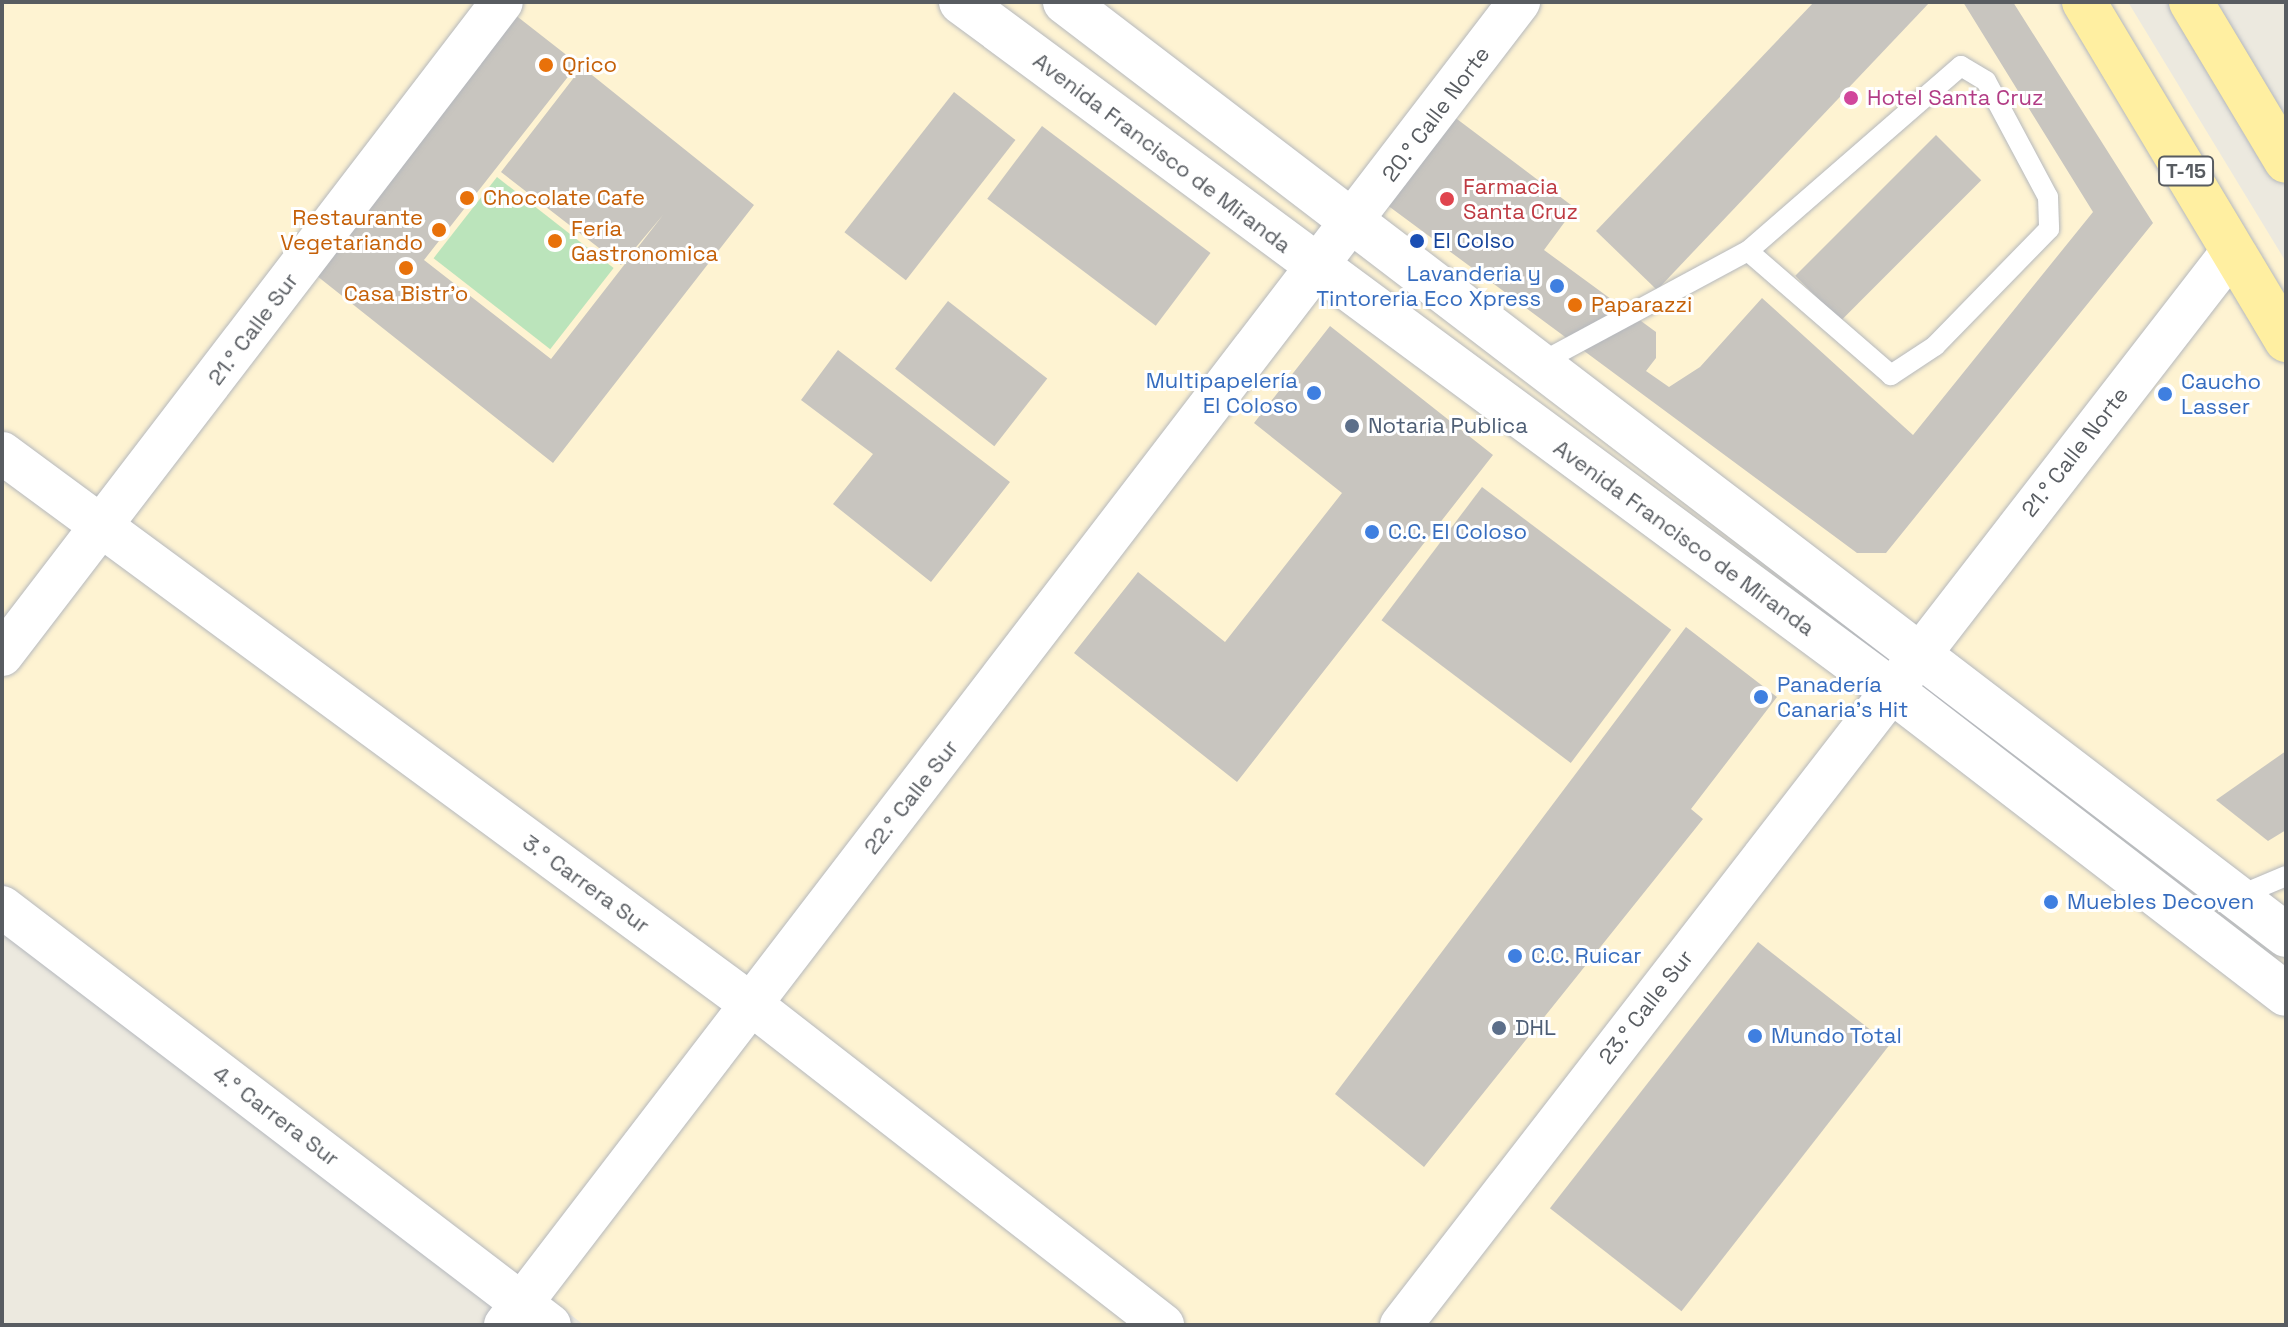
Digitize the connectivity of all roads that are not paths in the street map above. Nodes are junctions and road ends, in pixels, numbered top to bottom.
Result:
1 (502, 2) edge
2 (961, 2) edge
3 (1065, 2) edge
4 (1519, 2) edge
5 (2084, 2) edge
6 (2191, 2) edge
7 (2286, 161) edge
8 (1352, 224) junction
9 (2233, 250) junction
10 (1748, 251) junction
11 (1318, 270) junction
12 (2286, 340) edge
13 (1535, 366) junction
14 (2, 453) edge
15 (101, 530) junction
16 (1918, 654) junction
17 (2, 655) edge
18 (1891, 690) junction
19 (2286, 876) edge
20 (2236, 897) junction
21 (2, 907) edge
22 (2286, 935) edge
23 (2286, 994) edge
24 (752, 1005) junction
25 (526, 1318) edge
26 (1163, 1325) edge
27 (1401, 1325) edge

1 - 15 street, 21.° Calle Sur
2 - 11 street, Avenida Francisco de Miranda
3 - 8 street, Avenida Francisco de Miranda
4 - 8 street, 20.° Calle Norte
5 - 9 main road, T-15
6 - 7 main road
8 - 11 street, 20.° Calle Norte
8 - 13 street, Avenida Francisco de Miranda
9 - 12 main road, T-15
9 - 16 street, 21.° Calle Norte
10 - 10 lane
10 - 13 lane
11 - 18 street, Avenida Francisco de Miranda
11 - 24 street, 22.° Calle Sur
13 - 16 street, Avenida Francisco de Miranda
14 - 15 street, 3.° Carrera Sur
15 - 17 street, 21.° Calle Sur
15 - 24 street, 3.° Carrera Sur
16 - 18 street, 21.° Calle Norte
16 - 20 street, Avenida Francisco de Miranda
18 - 23 street, Avenida Francisco de Miranda
18 - 27 street, 23.° Calle Sur
19 - 20 lane
20 - 22 street, Avenida Francisco de Miranda
21 - 25 street, 4.° Carrera Sur
24 - 25 street, 22.° Calle Sur
24 - 26 street, 3.° Carrera Sur

